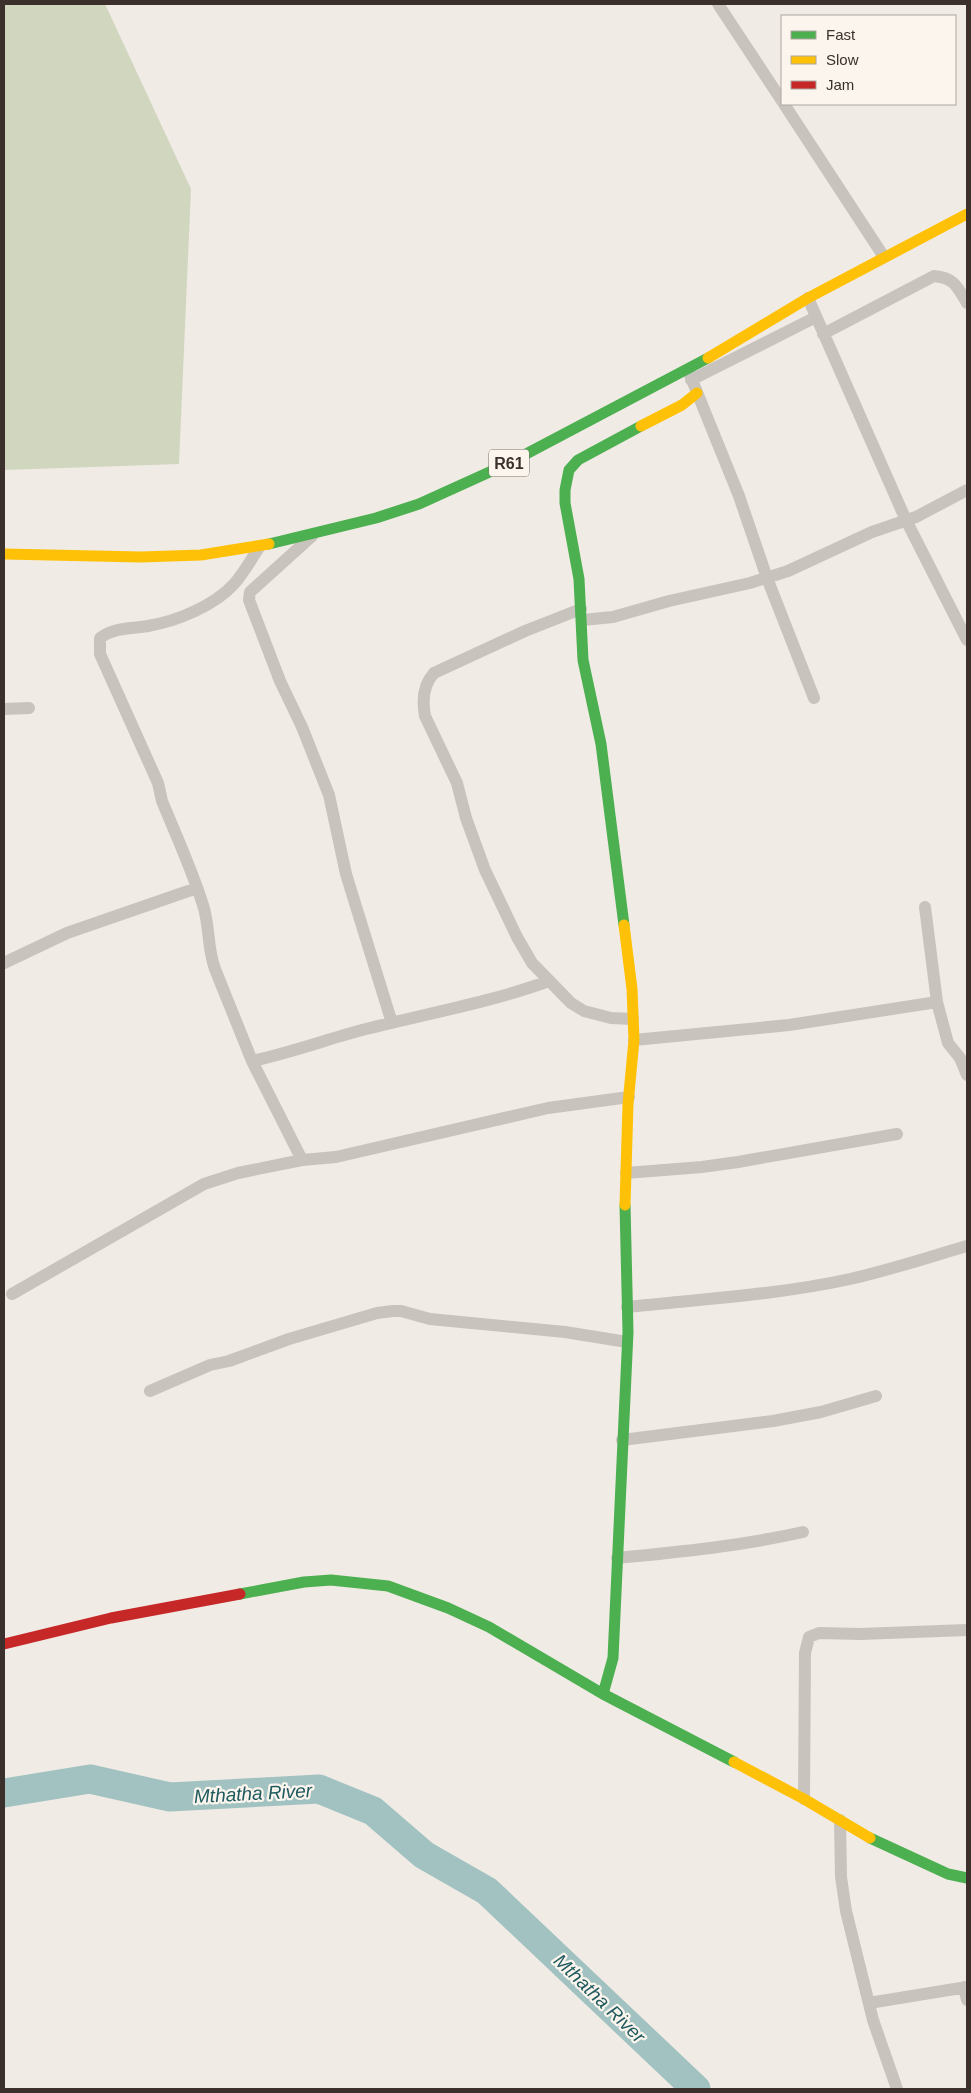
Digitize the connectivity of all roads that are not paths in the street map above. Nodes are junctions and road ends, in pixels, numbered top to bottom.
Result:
1 (718, 4) edge
2 (781, 100) edge
3 (784, 105) edge
4 (967, 214) edge
5 (884, 257) junction
6 (808, 298) junction
7 (967, 303) edge
8 (816, 317) junction
9 (823, 334) junction
10 (690, 375) junction
11 (697, 394) junction
12 (967, 490) edge
13 (906, 520) junction
14 (316, 533) junction
15 (260, 546) junction
16 (4, 554) edge
17 (767, 578) junction
18 (582, 614) junction
19 (967, 640) edge
20 (814, 698) dead end
21 (29, 708) dead end
22 (4, 709) edge
23 (197, 888) junction
24 (925, 907) dead end
25 (4, 963) edge
26 (549, 981) junction
27 (937, 1002) junction
28 (633, 1020) junction
29 (392, 1023) junction
30 (634, 1040) junction
31 (962, 1054) edge
32 (252, 1061) junction
33 (967, 1075) edge
34 (629, 1097) junction
35 (897, 1134) dead end
36 (302, 1160) junction
37 (626, 1173) junction
38 (967, 1246) edge
39 (12, 1294) dead end
40 (627, 1307) junction
41 (627, 1342) junction
42 (150, 1392) dead end
43 (876, 1396) dead end
44 (622, 1440) junction
45 (803, 1532) dead end
46 (617, 1558) junction
47 (967, 1630) edge
48 (4, 1644) edge
49 (603, 1694) junction
50 (804, 1799) junction
51 (840, 1820) junction
52 (967, 1878) edge
53 (966, 1991) edge
54 (869, 2003) junction
55 (897, 2089) edge

1 - 2 street
3 - 5 street
4 - 5 street, R61
5 - 6 street, R61
6 - 8 street
6 - 10 street, R61
7 - 9 street
8 - 9 street
8 - 10 street
9 - 13 street
10 - 11 street
10 - 14 street, R61
11 - 17 street
11 - 18 street
12 - 13 street
13 - 17 street
13 - 19 street
14 - 15 street, R61
14 - 29 street
15 - 16 street, R61
15 - 23 street
17 - 18 street
17 - 20 street
18 - 26 street
18 - 28 street
21 - 22 street
23 - 25 street
23 - 32 street
24 - 27 street
26 - 28 street
26 - 29 street
27 - 30 street
27 - 31 street
28 - 30 street
29 - 32 street
30 - 34 street
31 - 33 street
32 - 36 street
34 - 36 street
34 - 37 street
35 - 37 street
36 - 39 street
37 - 40 street
38 - 40 street
40 - 41 street
41 - 42 street
41 - 44 street
43 - 44 street
44 - 46 street
45 - 46 street
46 - 49 street
47 - 50 street
48 - 49 street
49 - 50 street
50 - 51 street
51 - 52 street
51 - 54 street
53 - 54 street
54 - 55 street

